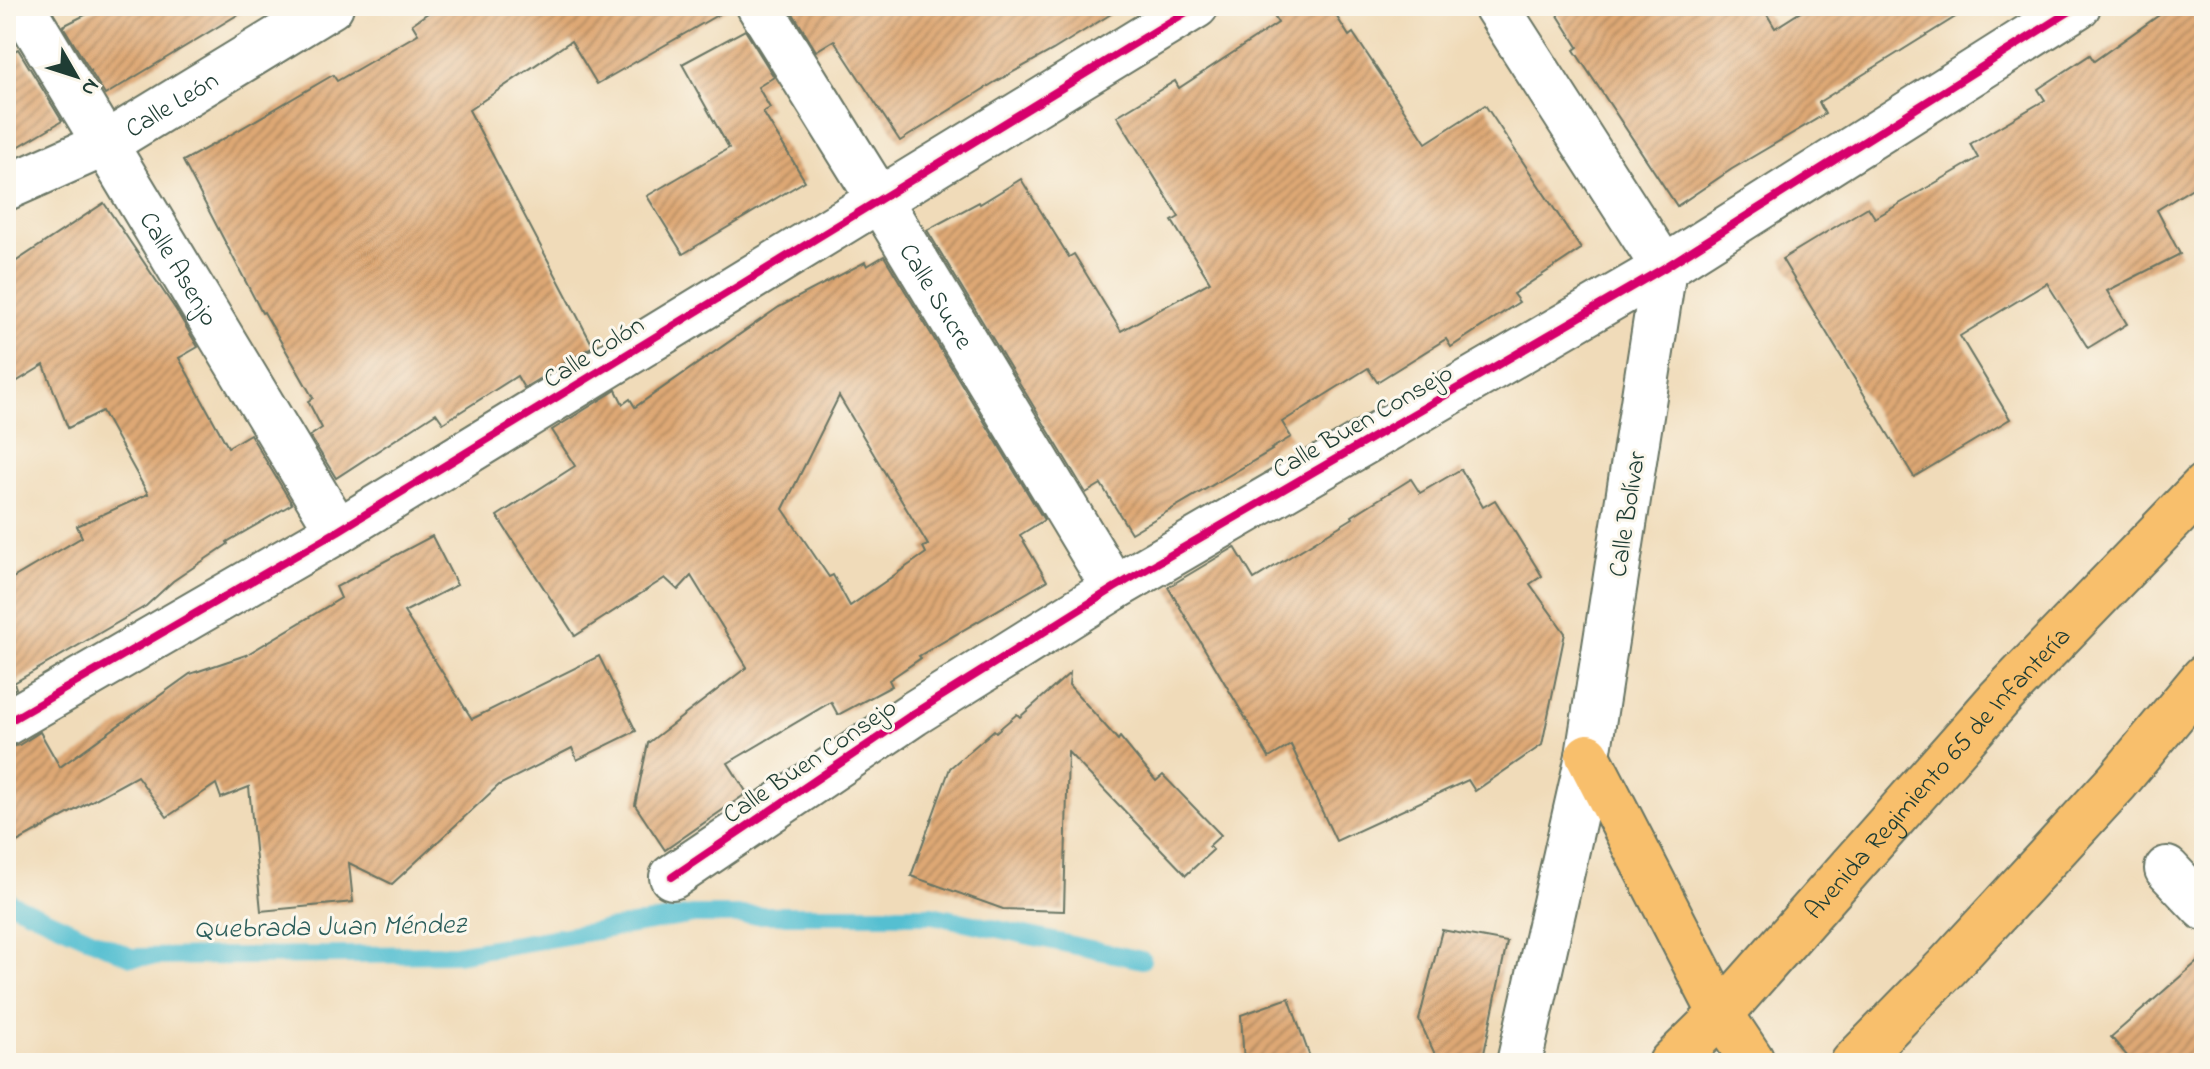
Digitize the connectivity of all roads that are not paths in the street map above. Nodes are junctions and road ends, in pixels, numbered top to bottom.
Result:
1 (22, 6) edge
2 (331, 6) edge
3 (759, 6) edge
4 (1196, 6) edge
5 (1496, 6) edge
6 (2078, 6) edge
7 (105, 144) junction
8 (6, 188) edge
9 (879, 199) junction
10 (1664, 268) junction
11 (2204, 486) edge
12 (338, 531) junction
13 (1114, 588) junction
14 (2204, 677) edge
15 (6, 723) edge
16 (1588, 756) junction
17 (2167, 869) dead end
18 (672, 877) dead end
19 (2204, 908) edge
20 (1721, 1014) junction
21 (1519, 1063) edge
22 (1671, 1063) edge
23 (1751, 1063) edge
24 (1853, 1063) edge

1 - 7 street, Calle Asenjo
2 - 7 street, Calle León
3 - 9 street, Calle Sucre
4 - 9 street, Calle Colón
5 - 10 street
6 - 10 street, Calle Buen Consejo
7 - 8 street, Calle León
7 - 12 street, Calle Asenjo
9 - 12 street, Calle Colón
9 - 13 street, Calle Sucre
10 - 13 street, Calle Buen Consejo
10 - 16 street, Calle Bolívar
11 - 20 highway, Avenida Regimiento 65 de Infantería
12 - 15 street, Calle Colón
13 - 18 street, Calle Buen Consejo
14 - 24 highway
16 - 20 highway
16 - 21 street, Calle Bolívar
17 - 19 street
20 - 22 highway, Avenida Regimiento 65 de Infantería
20 - 23 highway

